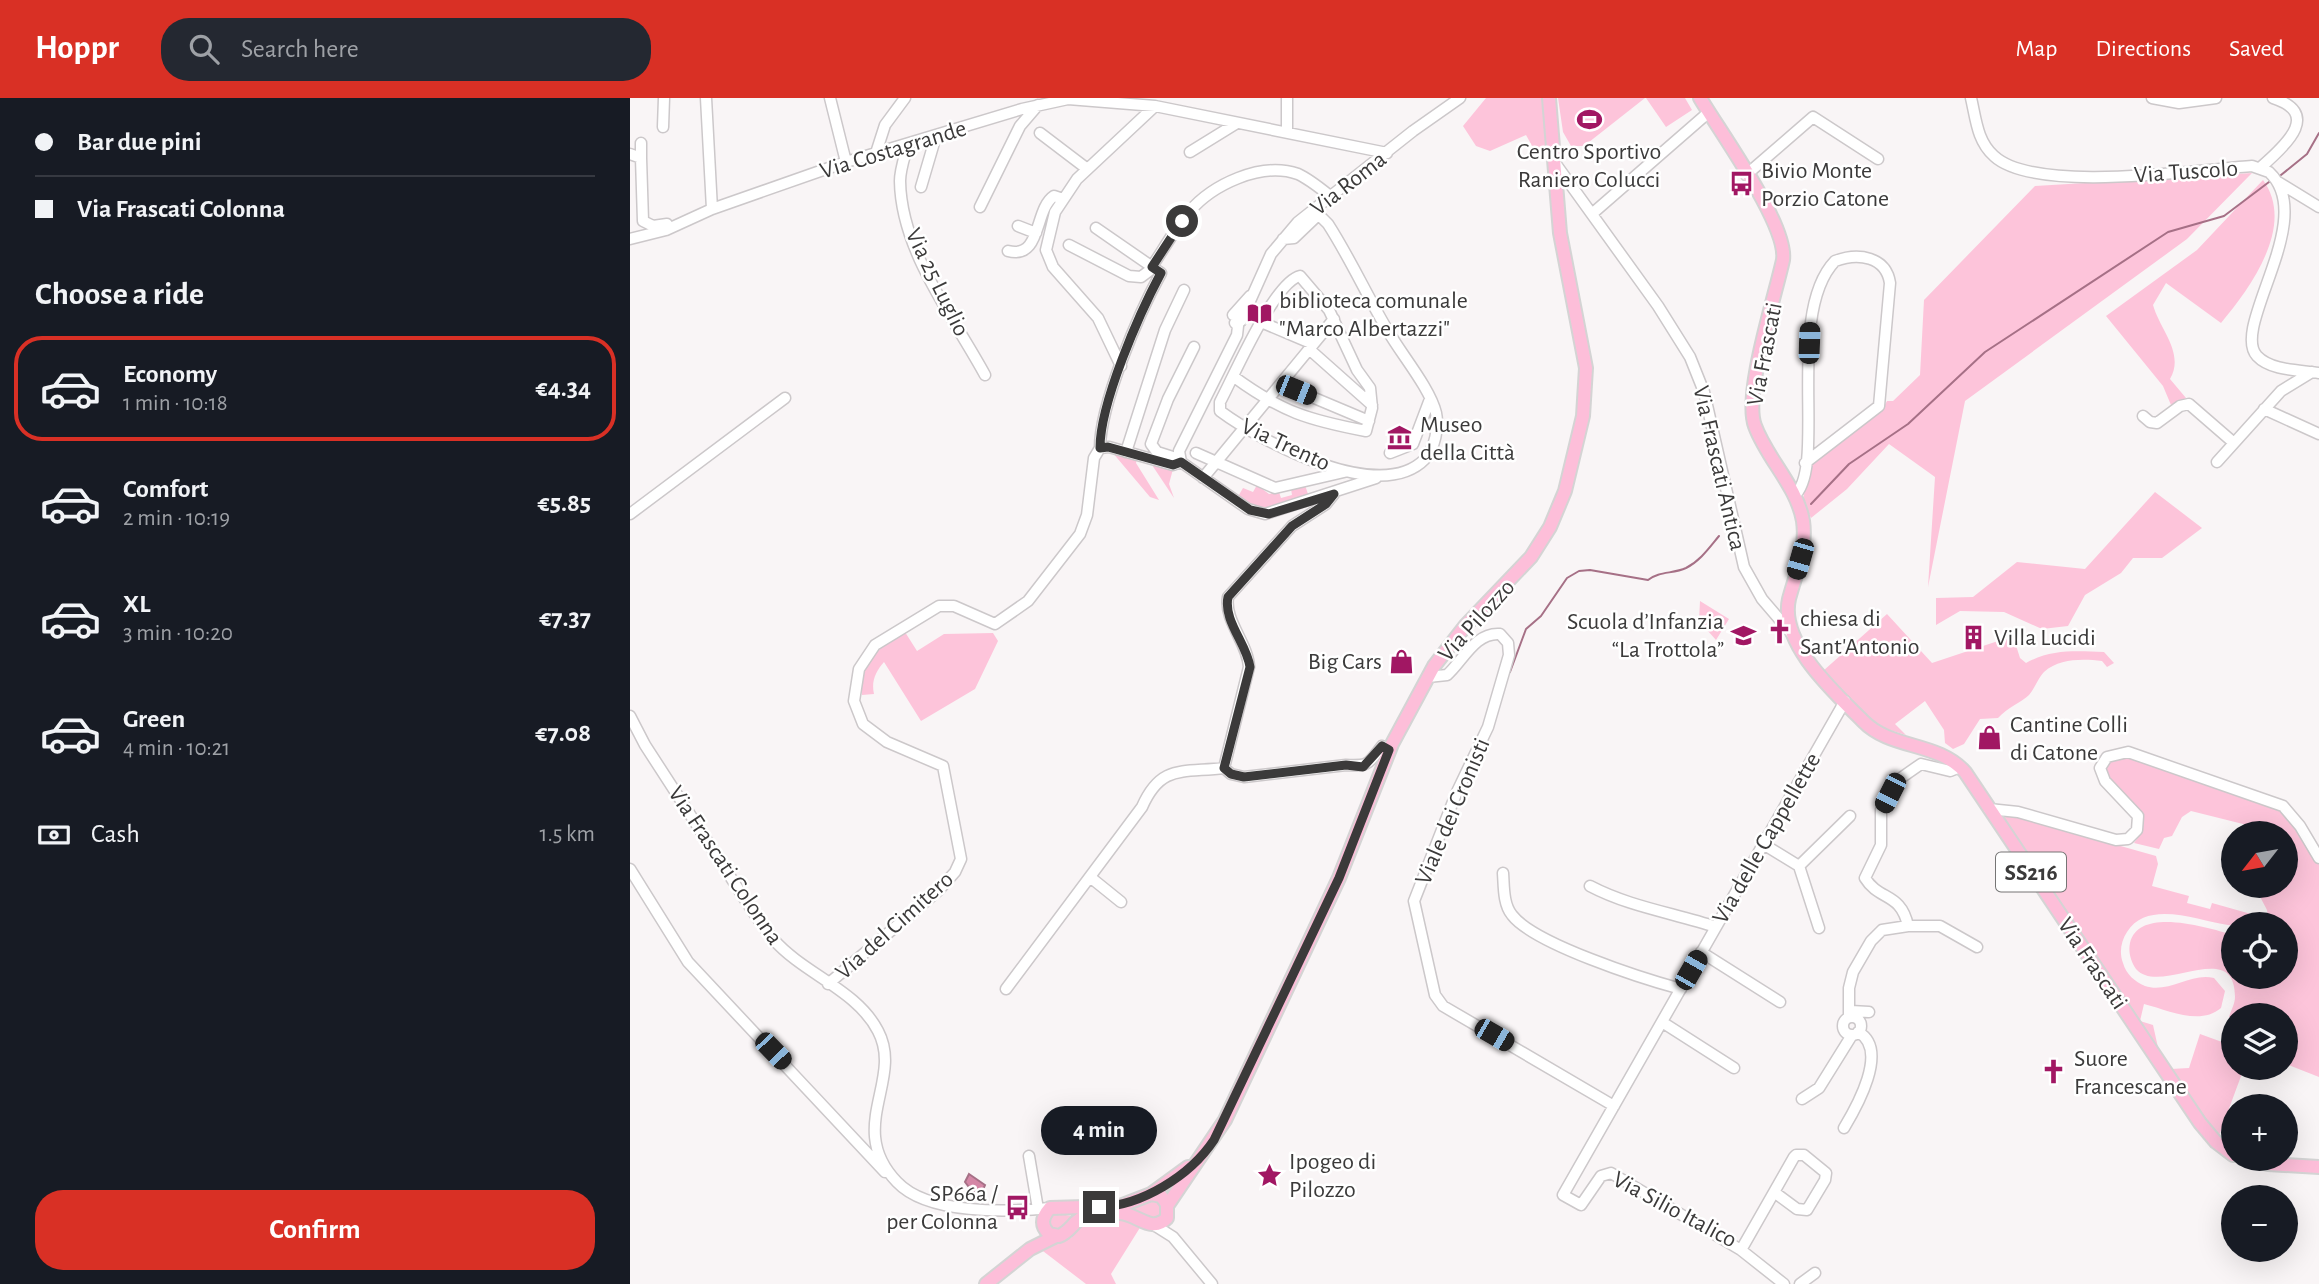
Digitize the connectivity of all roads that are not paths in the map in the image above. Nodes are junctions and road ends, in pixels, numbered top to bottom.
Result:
1 (664, 98) edge
2 (706, 98) edge
3 (830, 98) edge
4 (905, 98) edge
5 (1287, 98) edge
6 (1460, 98) edge
7 (1549, 98) edge
8 (1971, 98) edge
9 (2152, 98) edge
10 (2216, 98) edge
11 (2273, 98) edge
12 (1705, 103) edge
13 (1038, 105) junction
14 (1155, 106) junction
15 (1237, 123) junction
16 (663, 127) dead end
17 (1287, 132) junction
18 (1040, 133) dead end
19 (936, 136) junction
20 (641, 144) dead end
21 (908, 144) junction
22 (1190, 152) dead end
23 (876, 153) junction
24 (1387, 153) junction
25 (630, 154) edge
26 (641, 158) junction
27 (1878, 159) dead end
28 (846, 162) junction
29 (1555, 163) junction
30 (1086, 167) junction
31 (2261, 167) junction
32 (1746, 175) junction
33 (2277, 181) junction
34 (921, 187) dead end
35 (1329, 195) junction
36 (1063, 199) junction
37 (979, 206) dead end
38 (2319, 207) edge
39 (712, 209) junction
40 (1593, 213) junction
41 (691, 219) junction
42 (1018, 226) dead end
43 (1096, 228) dead end
44 (1036, 233) junction
45 (630, 239) edge
46 (1283, 239) junction
47 (1069, 245) dead end
48 (1009, 251) dead end
49 (1156, 270) junction
50 (1184, 290) dead end
51 (1334, 319) junction
52 (1261, 322) junction
53 (1311, 346) junction
54 (1194, 347) dead end
55 (1121, 366) junction
56 (2316, 372) edge
57 (985, 374) dead end
58 (1234, 377) junction
59 (1281, 383) junction
60 (785, 398) dead end
61 (1430, 399) junction
62 (1266, 401) junction
63 (1372, 405) junction
64 (2264, 409) junction
65 (2143, 416) dead end
66 (1368, 426) junction
67 (1245, 428) junction
68 (2319, 434) edge
69 (2234, 443) junction
70 (1100, 448) junction
71 (1126, 452) junction
72 (1196, 453) dead end
73 (1390, 453) dead end
74 (1180, 460) junction
75 (1216, 462) junction
76 (2217, 462) dead end
77 (1805, 463) junction
78 (1346, 472) junction
79 (1381, 476) junction
80 (1203, 478) junction
81 (1334, 494) junction
82 (1794, 496) junction
83 (630, 514) edge
84 (1792, 634) junction
85 (1428, 677) junction
86 (1845, 701) junction
87 (630, 716) edge
88 (1389, 750) junction
89 (1960, 767) junction
90 (1224, 768) junction
91 (1989, 809) junction
92 (1850, 816) dead end
93 (1763, 844) junction
94 (2319, 858) edge
95 (1799, 866) junction
96 (630, 869) edge
97 (1503, 873) dead end
98 (1090, 877) junction
99 (1590, 886) dead end
100 (1121, 902) dead end
101 (1908, 926) junction
102 (1716, 927) junction
103 (1819, 928) dead end
104 (1977, 947) dead end
105 (1702, 952) junction
106 (828, 984) junction
107 (1006, 989) dead end
108 (1681, 989) junction
109 (1780, 1002) dead end
110 (1869, 1012) dead end
111 (1850, 1014) junction
112 (1662, 1022) junction
113 (1855, 1033) junction
114 (1734, 1068) dead end
115 (1802, 1099) dead end
116 (1614, 1106) junction
117 (1844, 1128) dead end
118 (2221, 1144) edge
119 (1207, 1151) junction
120 (1029, 1156) dead end
121 (2298, 1166) edge
122 (2319, 1167) edge
123 (898, 1184) junction
124 (1774, 1192) junction
125 (1151, 1194) junction
126 (1563, 1195) joint
127 (1044, 1209) junction
128 (1016, 1210) junction
129 (1168, 1210) junction
130 (1043, 1224) junction
131 (1154, 1225) junction
132 (1054, 1237) junction
133 (1173, 1237) junction
134 (1741, 1250) junction
135 (1026, 1252) junction
136 (1815, 1273) dead end
137 (986, 1284) edge
138 (1212, 1284) edge
139 (1784, 1284) edge
140 (1800, 1284) edge

1 - 16 street
2 - 39 street
3 - 28 street
4 - 23 street
5 - 17 street
6 - 24 street, Via Roma
7 - 29 main road, Via Pilozzo
8 - 31 street, Via Tuscolo
9 - 10 street
11 - 31 street
12 - 32 main road, Via Frascati / SS216
12 - 40 street
13 - 14 street, Via Costagrande
13 - 19 street, Via Costagrande
13 - 37 street
14 - 15 street, Via Costagrande
14 - 30 street
15 - 17 street, Via Costagrande
15 - 22 street
17 - 24 street, Via Costagrande
18 - 30 street
19 - 21 street, Via Costagrande
19 - 34 street
20 - 26 street
21 - 23 street, Via Costagrande
21 - 57 street, Via 25 Luglio
23 - 28 street, Via Costagrande
24 - 35 street, Via Roma
25 - 26 street
26 - 41 street
27 - 32 street
28 - 39 street, Via Costagrande
29 - 40 street, Via Frascati Antica
29 - 85 main road, Via Pilozzo
30 - 36 street
31 - 33 street, Via Tuscolo
32 - 82 main road, Via Frascati / SS216
33 - 38 street, Via Tuscolo
33 - 56 street
35 - 46 street, Via Roma
35 - 49 street
36 - 44 street
36 - 55 street
39 - 41 street, Via Costagrande
40 - 84 street, Via Frascati Antica
41 - 45 street, Via Costagrande
42 - 44 street
43 - 49 street
44 - 48 street
46 - 61 street
46 - 74 street, Via Roma
47 - 49 street
49 - 55 street
50 - 71 street
51 - 52 street
51 - 53 street
51 - 63 street
52 - 53 street
52 - 58 street
53 - 59 street
53 - 63 street
54 - 74 street
55 - 70 street
56 - 64 street
58 - 62 street
58 - 67 street, Via Trento
59 - 62 street
59 - 66 street
60 - 83 street
61 - 73 street
61 - 79 street
62 - 66 street
62 - 67 street
63 - 66 street
64 - 68 street
64 - 69 street
65 - 69 street
67 - 75 street
67 - 78 street, Via Trento
69 - 76 street
70 - 71 street
70 - 106 street, Via del Cimitero
71 - 74 street
72 - 75 street
74 - 80 street
75 - 78 street
75 - 80 street
77 - 77 street
77 - 82 street
78 - 79 street, Via Trento
79 - 81 street
80 - 81 street
81 - 90 street
82 - 84 main road, Via Frascati / SS216
84 - 86 main road, Via Frascati / SS216
85 - 88 main road, Via Pilozzo
85 - 116 street, Viale dei Cronisti
86 - 89 main road, Via Frascati / SS216
86 - 93 street, Via delle Cappellette
87 - 106 street, Via Frascati Colonna
88 - 90 street
88 - 119 main road, Via Pilozzo
89 - 91 main road, Via Frascati / SS216
89 - 101 street
90 - 98 street
91 - 94 street
91 - 118 main road, Via Frascati / SS216
92 - 95 street
93 - 95 street
93 - 102 street, Via delle Cappellette
95 - 103 street
96 - 123 street
97 - 108 street
98 - 100 street
98 - 107 street
99 - 102 street
101 - 104 street
101 - 111 street
102 - 105 street, Via delle Cappellette
105 - 108 street, Via delle Cappellette
105 - 109 street
106 - 123 street, Via Frascati Colonna
108 - 112 street, Via delle Cappellette
110 - 111 street
111 - 113 street
112 - 114 street
112 - 116 street, Via delle Cappellette
113 - 115 street
113 - 117 street
116 - 126 street, Via delle Cappellette
119 - 125 main road, Via Pilozzo
119 - 129 main road, Via Pilozzo
120 - 127 street
121 - 122 main road
123 - 128 street
124 - 124 street, Via Silio Italico
124 - 134 street, Via Silio Italico
125 - 127 main road
125 - 129 main road
126 - 134 street, Via Silio Italico
127 - 128 street
127 - 130 main road
128 - 130 street
129 - 131 main road
129 - 133 street
130 - 132 main road
130 - 135 main road
131 - 132 main road
131 - 133 street
132 - 135 main road
133 - 138 street
134 - 139 street
135 - 137 main road
136 - 140 street

